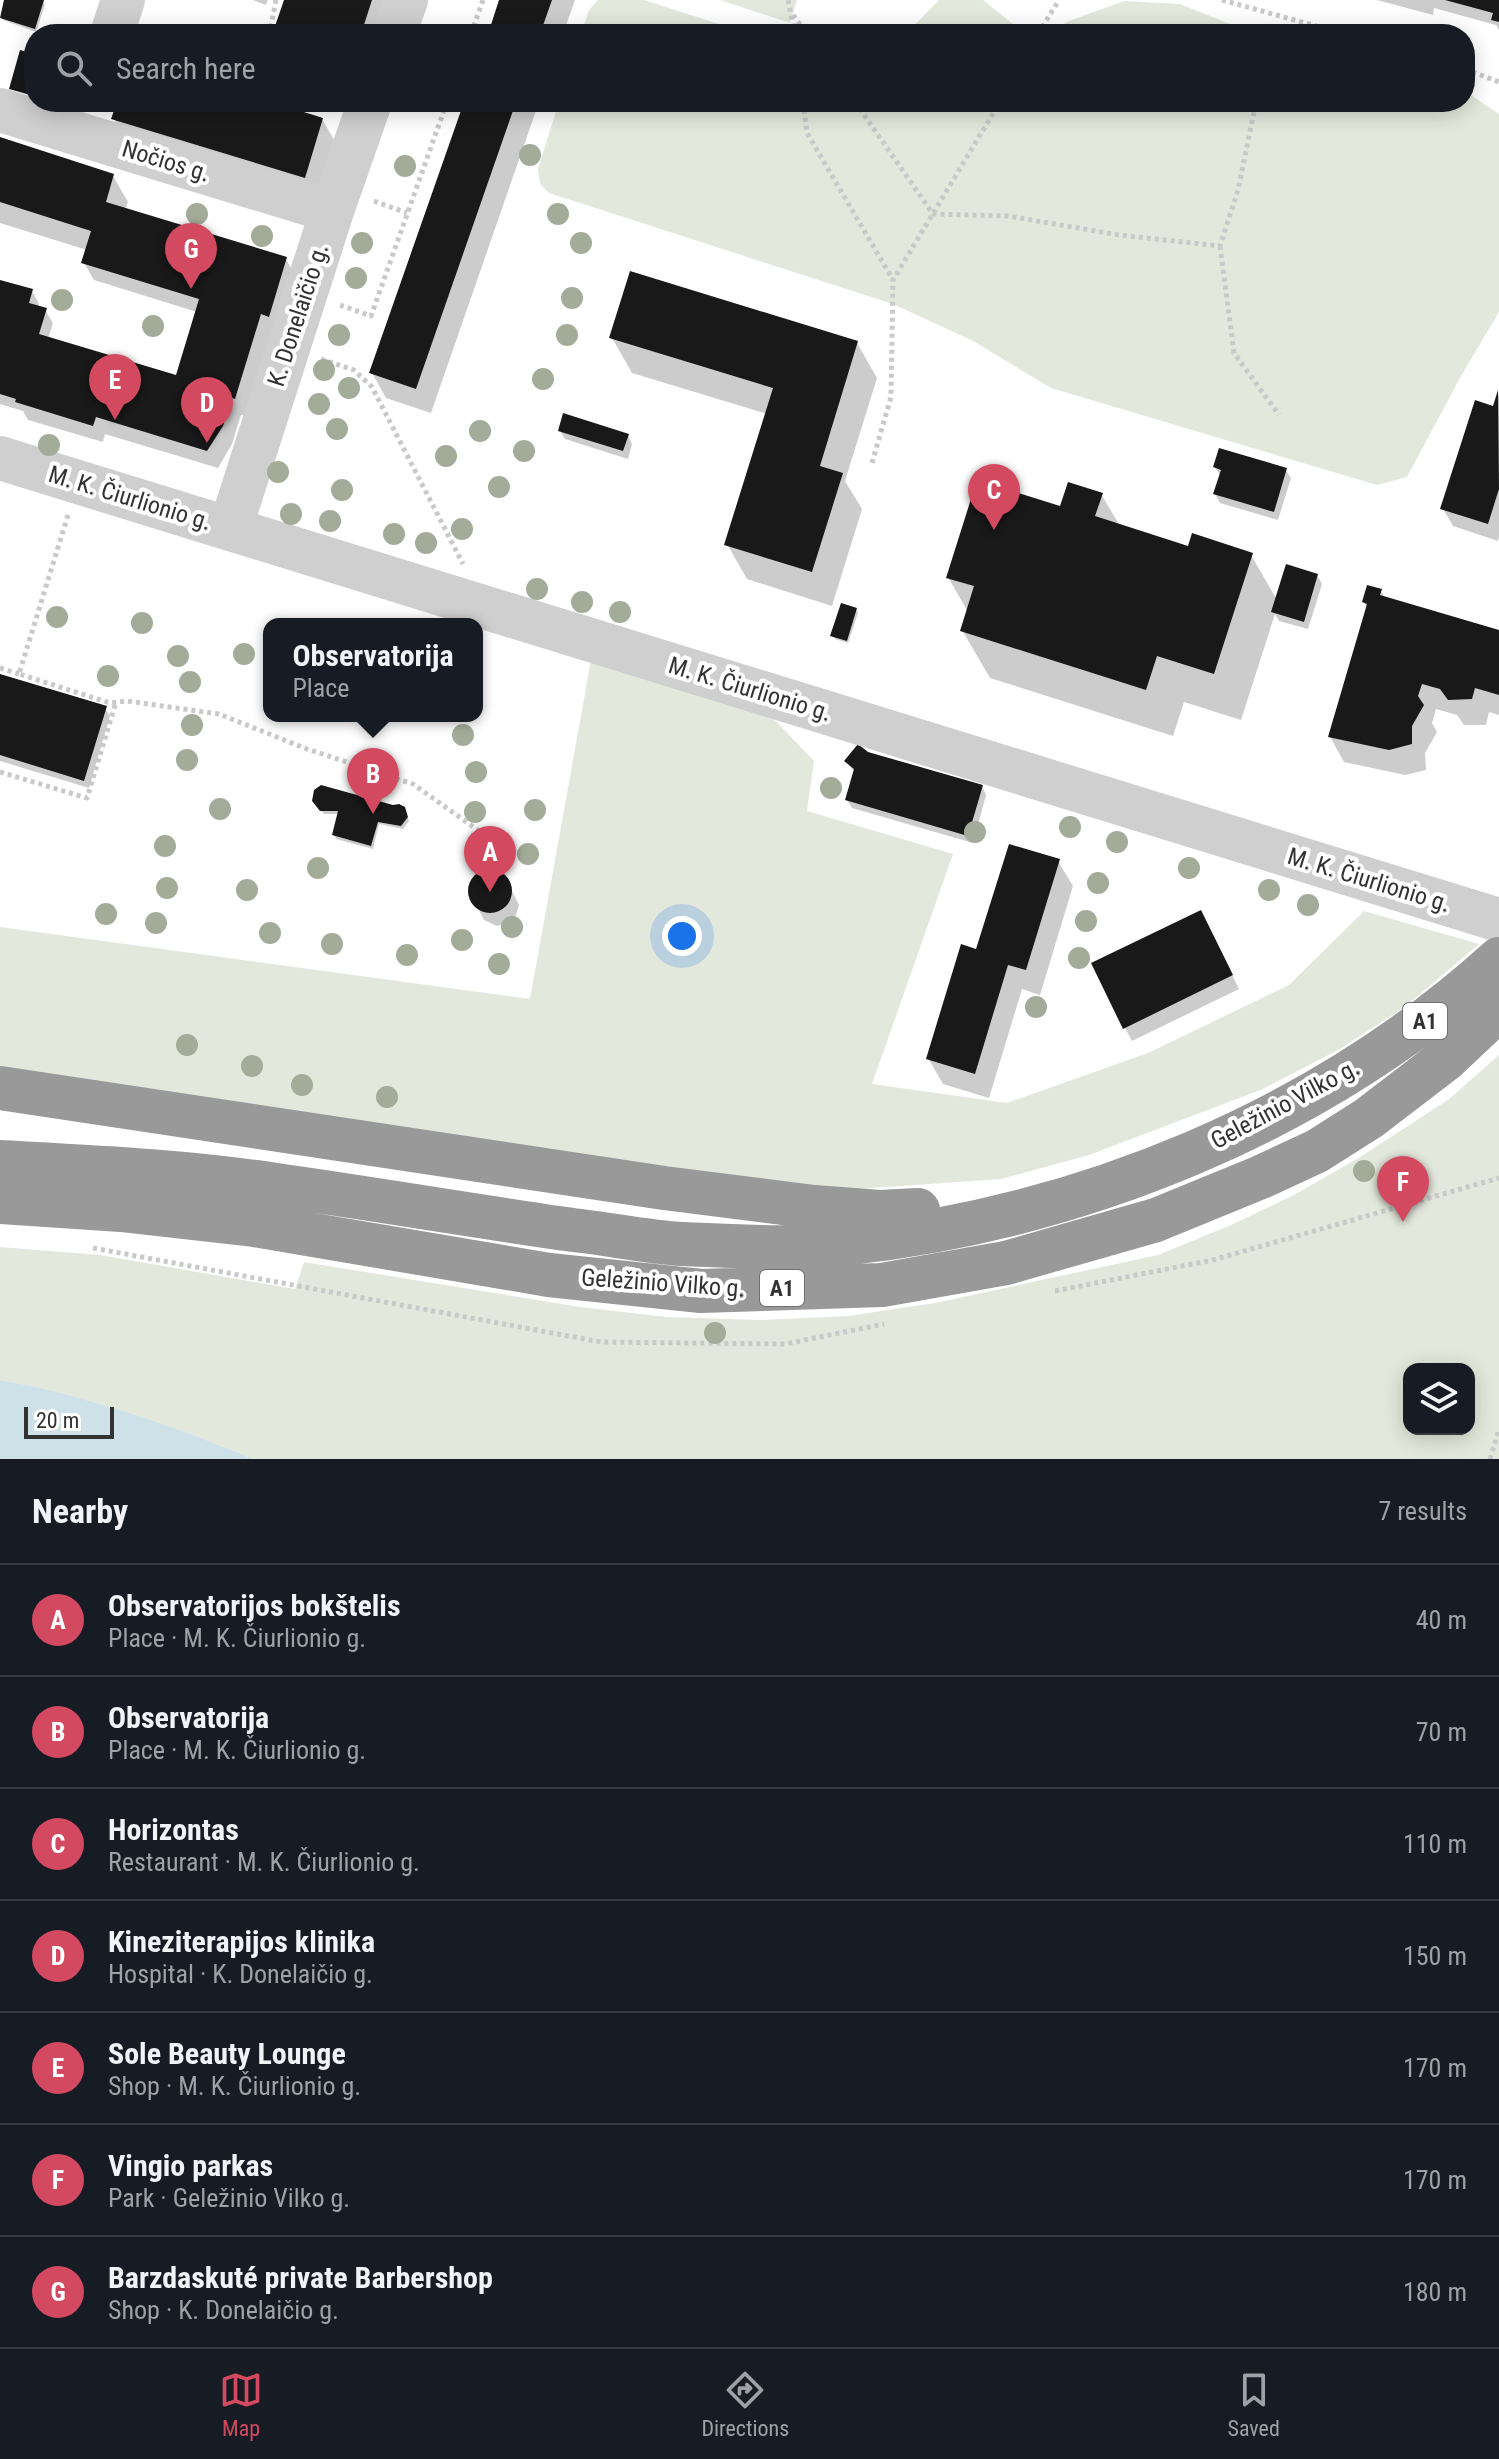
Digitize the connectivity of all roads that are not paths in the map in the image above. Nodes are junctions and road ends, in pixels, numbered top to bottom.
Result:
1 (123, 0) edge
2 (406, 0) edge
3 (115, 24) edge
4 (398, 24) edge
5 (0, 110) edge
6 (367, 112) edge
7 (86, 119) edge
8 (332, 211) junction
9 (0, 458) edge
10 (230, 529) junction
11 (1499, 920) edge
12 (1499, 959) edge
13 (1499, 1009) edge
14 (0, 1088) edge
15 (0, 1162) edge
16 (1091, 1190) junction
17 (0, 1202) edge

1 - 3 street
2 - 4 street
5 - 7 street, Nočios g.
6 - 8 street, K. Donelaičio g.
7 - 8 street, Nočios g.
8 - 10 street, K. Donelaičio g.
9 - 10 street, M. K. Čiurlionio g.
10 - 11 street, M. K. Čiurlionio g.
12 - 16 highway, Geležinio Vilko g. / A1
13 - 17 highway, Geležinio Vilko g. / A1
14 - 16 highway
15 - 16 highway, Geležinio Vilko g. / A1

